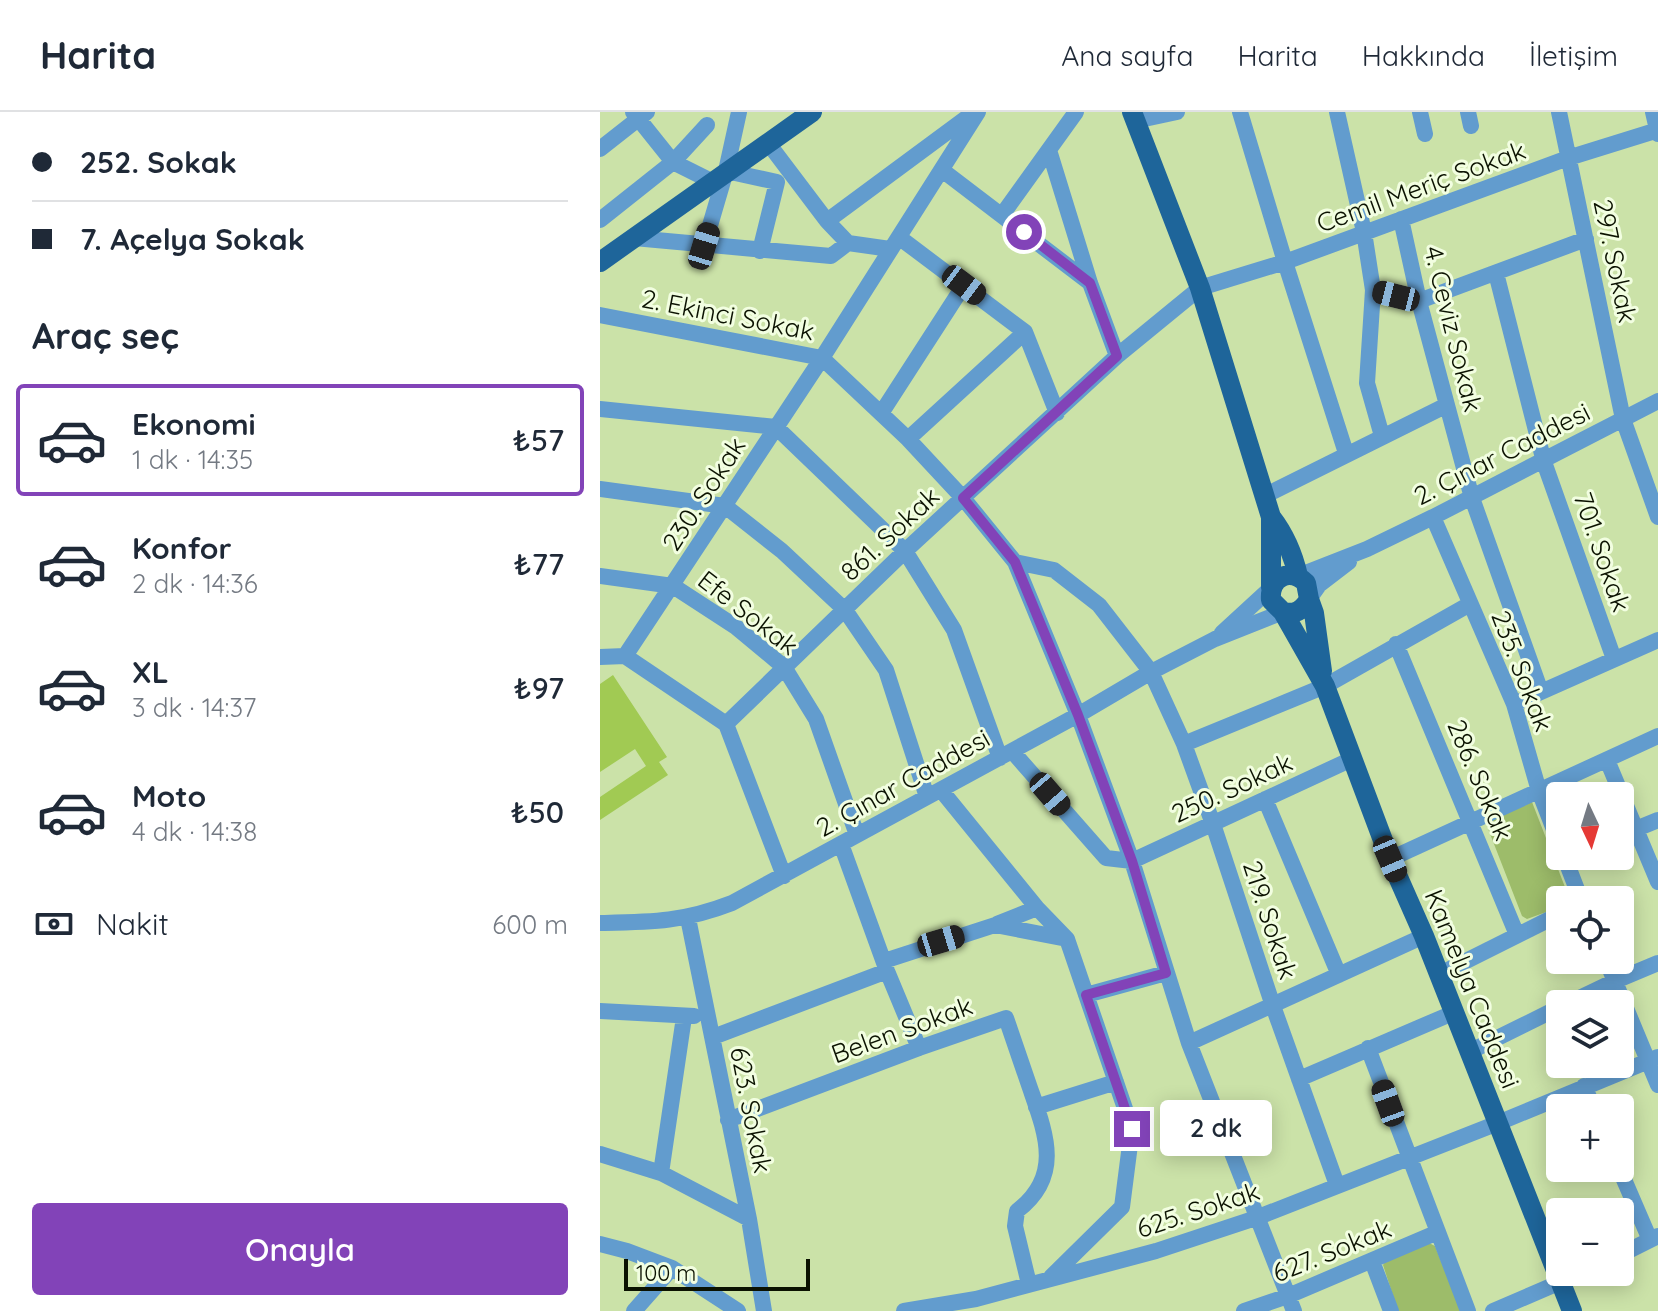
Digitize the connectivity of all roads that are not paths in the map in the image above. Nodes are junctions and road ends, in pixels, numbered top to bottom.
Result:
1 (739, 112) edge
2 (812, 112) edge
3 (976, 112) edge
4 (1076, 112) edge
5 (1177, 112) edge
6 (1240, 112) edge
7 (1337, 112) edge
8 (1420, 112) edge
9 (1559, 112) edge
10 (1653, 112) edge
11 (640, 114) edge
12 (1134, 116) edge
13 (707, 125) dead end
14 (1658, 132) edge
15 (1425, 134) dead end
16 (768, 143) junction
17 (600, 149) edge
18 (1049, 150) junction
19 (1568, 158) junction
20 (673, 162) junction
21 (942, 170) junction
22 (719, 176) junction
23 (1002, 215) junction
24 (1401, 219) junction
25 (600, 220) edge
26 (827, 221) junction
27 (1364, 232) junction
28 (634, 238) junction
29 (1586, 239) junction
30 (848, 243) junction
31 (895, 244) junction
32 (704, 246) junction
33 (760, 251) junction
34 (600, 262) edge
35 (1285, 262) junction
36 (1496, 273) junction
37 (1090, 283) junction
38 (964, 285) junction
39 (1200, 288) junction
40 (1373, 290) junction
41 (1419, 301) junction
42 (600, 315) edge
43 (1025, 332) junction
44 (1117, 356) junction
45 (822, 358) junction
46 (1658, 401) edge
47 (1447, 405) junction
48 (600, 409) edge
49 (882, 412) junction
50 (1057, 413) junction
51 (1623, 419) junction
52 (776, 427) junction
53 (1382, 436) junction
54 (908, 439) junction
55 (1346, 453) junction
56 (1544, 462) junction
57 (600, 489) edge
58 (1264, 496) junction
59 (963, 498) junction
60 (1472, 498) junction
61 (725, 506) junction
62 (1271, 517) junction
63 (1433, 517) junction
64 (1658, 517) edge
65 (1367, 549) junction
66 (905, 551) junction
67 (1015, 562) junction
68 (600, 576) edge
69 (1298, 576) junction
70 (673, 586) junction
71 (1271, 588) junction
72 (1309, 599) junction
73 (1470, 604) junction
74 (845, 610) junction
75 (1283, 612) junction
76 (1215, 639) junction
77 (1658, 640) edge
78 (1396, 644) junction
79 (625, 656) junction
80 (600, 657) edge
81 (1614, 659) junction
82 (784, 667) junction
83 (1151, 672) junction
84 (1325, 686) junction
85 (1541, 692) junction
86 (1514, 704) junction
87 (1078, 715) junction
88 (726, 724) junction
89 (1658, 736) edge
90 (1184, 744) junction
91 (1006, 754) junction
92 (1352, 759) junction
93 (1607, 760) junction
94 (1539, 791) junction
95 (934, 793) junction
96 (1265, 799) junction
97 (1546, 809) edge
98 (1658, 820) edge
99 (1472, 821) junction
100 (1213, 824) junction
101 (1636, 829) junction
102 (857, 835) junction
103 (841, 844) junction
104 (1390, 859) junction
105 (1132, 861) junction
106 (784, 876) junction
107 (1657, 878) edge
108 (1037, 908) junction
109 (688, 918) junction
110 (1546, 921) edge
111 (600, 923) edge
112 (995, 925) junction
113 (1517, 935) junction
114 (1424, 936) junction
115 (1067, 939) junction
116 (1658, 963) edge
117 (886, 966) junction
118 (1166, 973) junction
119 (1612, 974) edge
120 (1339, 975) junction
121 (1438, 975) junction
122 (1615, 981) junction
123 (1596, 990) edge
124 (1086, 995) junction
125 (1273, 1006) junction
126 (600, 1011) edge
127 (1453, 1013) junction
128 (1546, 1014) edge
129 (707, 1015) junction
130 (684, 1017) junction
131 (713, 1037) junction
132 (1189, 1043) junction
133 (919, 1048) junction
134 (1368, 1048) junction
135 (1469, 1052) junction
136 (1652, 1059) edge
137 (1299, 1079) junction
138 (1116, 1082) junction
139 (1658, 1085) edge
140 (1584, 1086) junction
141 (1588, 1094) edge
142 (1036, 1107) junction
143 (728, 1120) junction
144 (1498, 1123) junction
145 (600, 1154) edge
146 (1408, 1158) junction
147 (661, 1173) junction
148 (1626, 1182) edge
149 (1337, 1185) junction
150 (1256, 1218) junction
151 (749, 1219) junction
152 (1438, 1232) junction
153 (1654, 1238) edge
154 (600, 1244) edge
155 (1546, 1246) edge
156 (1634, 1248) edge
157 (1372, 1261) junction
158 (672, 1268) junction
159 (1050, 1278) junction
160 (1029, 1284) junction
161 (1556, 1286) edge
162 (1562, 1286) edge
163 (763, 1304) edge
164 (1291, 1304) edge
165 (978, 1305) edge
166 (634, 1311) edge
167 (740, 1311) edge
168 (904, 1311) edge
169 (1244, 1311) edge
170 (1391, 1311) edge
171 (1468, 1311) edge
172 (1493, 1311) edge
173 (1572, 1311) edge

1 - 22 street
2 - 16 main road
3 - 21 street, 230. Sokak
3 - 26 street
4 - 18 street
5 - 12 street
6 - 35 street
7 - 27 street
8 - 15 street
9 - 19 street, 297. Sokak
10 - 14 street
11 - 17 street
11 - 20 street
12 - 39 main road
13 - 20 street
14 - 19 street, Cemil Meriç Sokak
16 - 22 main road
16 - 26 street
18 - 23 street
18 - 37 street
19 - 24 street, Cemil Meriç Sokak
19 - 29 street, 297. Sokak
20 - 22 street
20 - 25 street
21 - 23 street
21 - 31 street, 230. Sokak
22 - 28 main road
22 - 32 street
22 - 33 street
23 - 37 street
24 - 27 street, Cemil Meriç Sokak
24 - 41 street, 4. Ceviz Sokak
26 - 30 street
27 - 35 street, Cemil Meriç Sokak
27 - 40 street
28 - 32 street
28 - 34 main road
29 - 36 street
29 - 51 street, 297. Sokak
30 - 31 street
30 - 33 street
31 - 38 street
31 - 45 street, 230. Sokak
32 - 33 street
35 - 39 street, Cemil Meriç Sokak
35 - 55 street
36 - 41 street
36 - 56 street, 701. Sokak
37 - 44 street
38 - 43 street
38 - 49 street
39 - 44 street, 861. Sokak
39 - 58 main road
40 - 41 street
40 - 53 street
41 - 47 street, 4. Ceviz Sokak
42 - 45 street, 2. Ekinci Sokak
43 - 50 street
43 - 54 street
44 - 50 street, 861. Sokak
45 - 49 street, 2. Ekinci Sokak
45 - 52 street, 230. Sokak
46 - 51 street, 2. Çınar Caddesi
47 - 53 street
47 - 60 street, 4. Ceviz Sokak
48 - 52 street
49 - 54 street, 2. Ekinci Sokak
50 - 59 street, 861. Sokak
51 - 56 street, 2. Çınar Caddesi
51 - 64 street, 297. Sokak
52 - 61 street, 230. Sokak
52 - 66 street
53 - 55 street
54 - 59 street, 2. Ekinci Sokak
55 - 58 street
56 - 60 street, 2. Çınar Caddesi
56 - 81 street, 701. Sokak
57 - 61 street
58 - 62 main road
59 - 66 street, 861. Sokak
59 - 67 street, 2. Ekinci Sokak
60 - 63 street, 2. Çınar Caddesi
60 - 85 street, 235. Sokak
61 - 70 street, 230. Sokak
61 - 74 street
62 - 69 main road
62 - 71 main road
63 - 65 street, 2. Çınar Caddesi
63 - 73 street, 235. Sokak
65 - 69 street
65 - 72 street
66 - 74 street, 861. Sokak
66 - 91 street
67 - 83 street, 219. Sokak
67 - 87 street, 2. Ekinci Sokak
68 - 70 street, Efe Sokak
69 - 71 main road
69 - 72 main road
70 - 79 street, 230. Sokak
70 - 82 street, Efe Sokak
71 - 75 main road
71 - 76 street
72 - 75 main road
72 - 84 main road
73 - 78 street
73 - 86 street, 235. Sokak
74 - 82 street, 861. Sokak
74 - 95 street
75 - 76 street
75 - 84 main road
76 - 83 street, 2. Çınar Caddesi
77 - 81 street
78 - 84 street
78 - 99 street, 286. Sokak
79 - 80 street
79 - 88 street
81 - 85 street
82 - 88 street, 861. Sokak
82 - 102 street, Efe Sokak
83 - 87 street, 2. Çınar Caddesi
83 - 90 street, 219. Sokak
84 - 90 street
84 - 92 main road, Kamelya Caddesi
85 - 86 street
86 - 94 street, 235. Sokak
87 - 91 street, 2. Çınar Caddesi
87 - 105 street, 2. Ekinci Sokak
88 - 106 street
89 - 93 street
90 - 100 street, 219. Sokak
91 - 95 street, 2. Çınar Caddesi
91 - 105 street
92 - 96 street, 250. Sokak
92 - 104 main road, Kamelya Caddesi
93 - 94 street
93 - 101 street
94 - 97 street, 235. Sokak
94 - 99 street
95 - 102 street, 2. Çınar Caddesi
95 - 108 street
96 - 100 street, 250. Sokak
96 - 120 street
98 - 101 street
99 - 104 street
99 - 113 street, 286. Sokak
100 - 105 street, 250. Sokak
100 - 125 street, 219. Sokak
101 - 107 street
102 - 103 street, 2. Çınar Caddesi
103 - 106 street, 2. Çınar Caddesi
103 - 117 street
104 - 114 main road, Kamelya Caddesi
105 - 118 street, 2. Ekinci Sokak
106 - 109 street, 2. Çınar Caddesi
108 - 112 street
108 - 115 street
109 - 111 street, 2. Çınar Caddesi
109 - 129 street, 623. Sokak
110 - 113 street
112 - 115 street
112 - 117 street
113 - 121 street
114 - 120 street
114 - 121 main road, Kamelya Caddesi
115 - 124 street
116 - 122 street
117 - 131 street
117 - 133 street
118 - 124 street
118 - 132 street, 2. Ekinci Sokak
119 - 122 street
120 - 125 street
121 - 127 main road, Kamelya Caddesi
122 - 123 street
122 - 136 street
124 - 138 street
125 - 132 street
125 - 137 street, 219. Sokak
126 - 130 street
127 - 134 street
127 - 135 main road, Kamelya Caddesi
128 - 135 street
129 - 130 street
129 - 131 street, 623. Sokak
130 - 147 street
131 - 143 street, 623. Sokak
132 - 150 street, 2. Ekinci Sokak
133 - 142 street, Belen Sokak
133 - 143 street, Belen Sokak
134 - 137 street
134 - 146 street
135 - 144 main road, Kamelya Caddesi
136 - 139 street
136 - 140 street, 625. Sokak
137 - 149 street, 219. Sokak
138 - 142 street
138 - 159 street
140 - 141 street
140 - 144 street, 625. Sokak
142 - 160 street, Belen Sokak
143 - 151 street, 623. Sokak
144 - 146 street, 625. Sokak
144 - 155 main road, Kamelya Caddesi
145 - 147 street
146 - 149 street, 625. Sokak
146 - 152 street
147 - 151 street
148 - 153 street
149 - 150 street, 625. Sokak
150 - 159 street, 625. Sokak
150 - 164 street, 2. Ekinci Sokak
151 - 163 street, 623. Sokak
152 - 157 street, 627. Sokak
152 - 171 street
153 - 156 street
154 - 158 street
157 - 164 street, 627. Sokak
157 - 170 street
158 - 166 street
158 - 167 street
159 - 160 street, 625. Sokak
160 - 165 street, 625. Sokak
161 - 172 street
162 - 173 main road, Kamelya Caddesi
163 - 167 street
164 - 169 street, 627. Sokak
165 - 168 street, 625. Sokak

